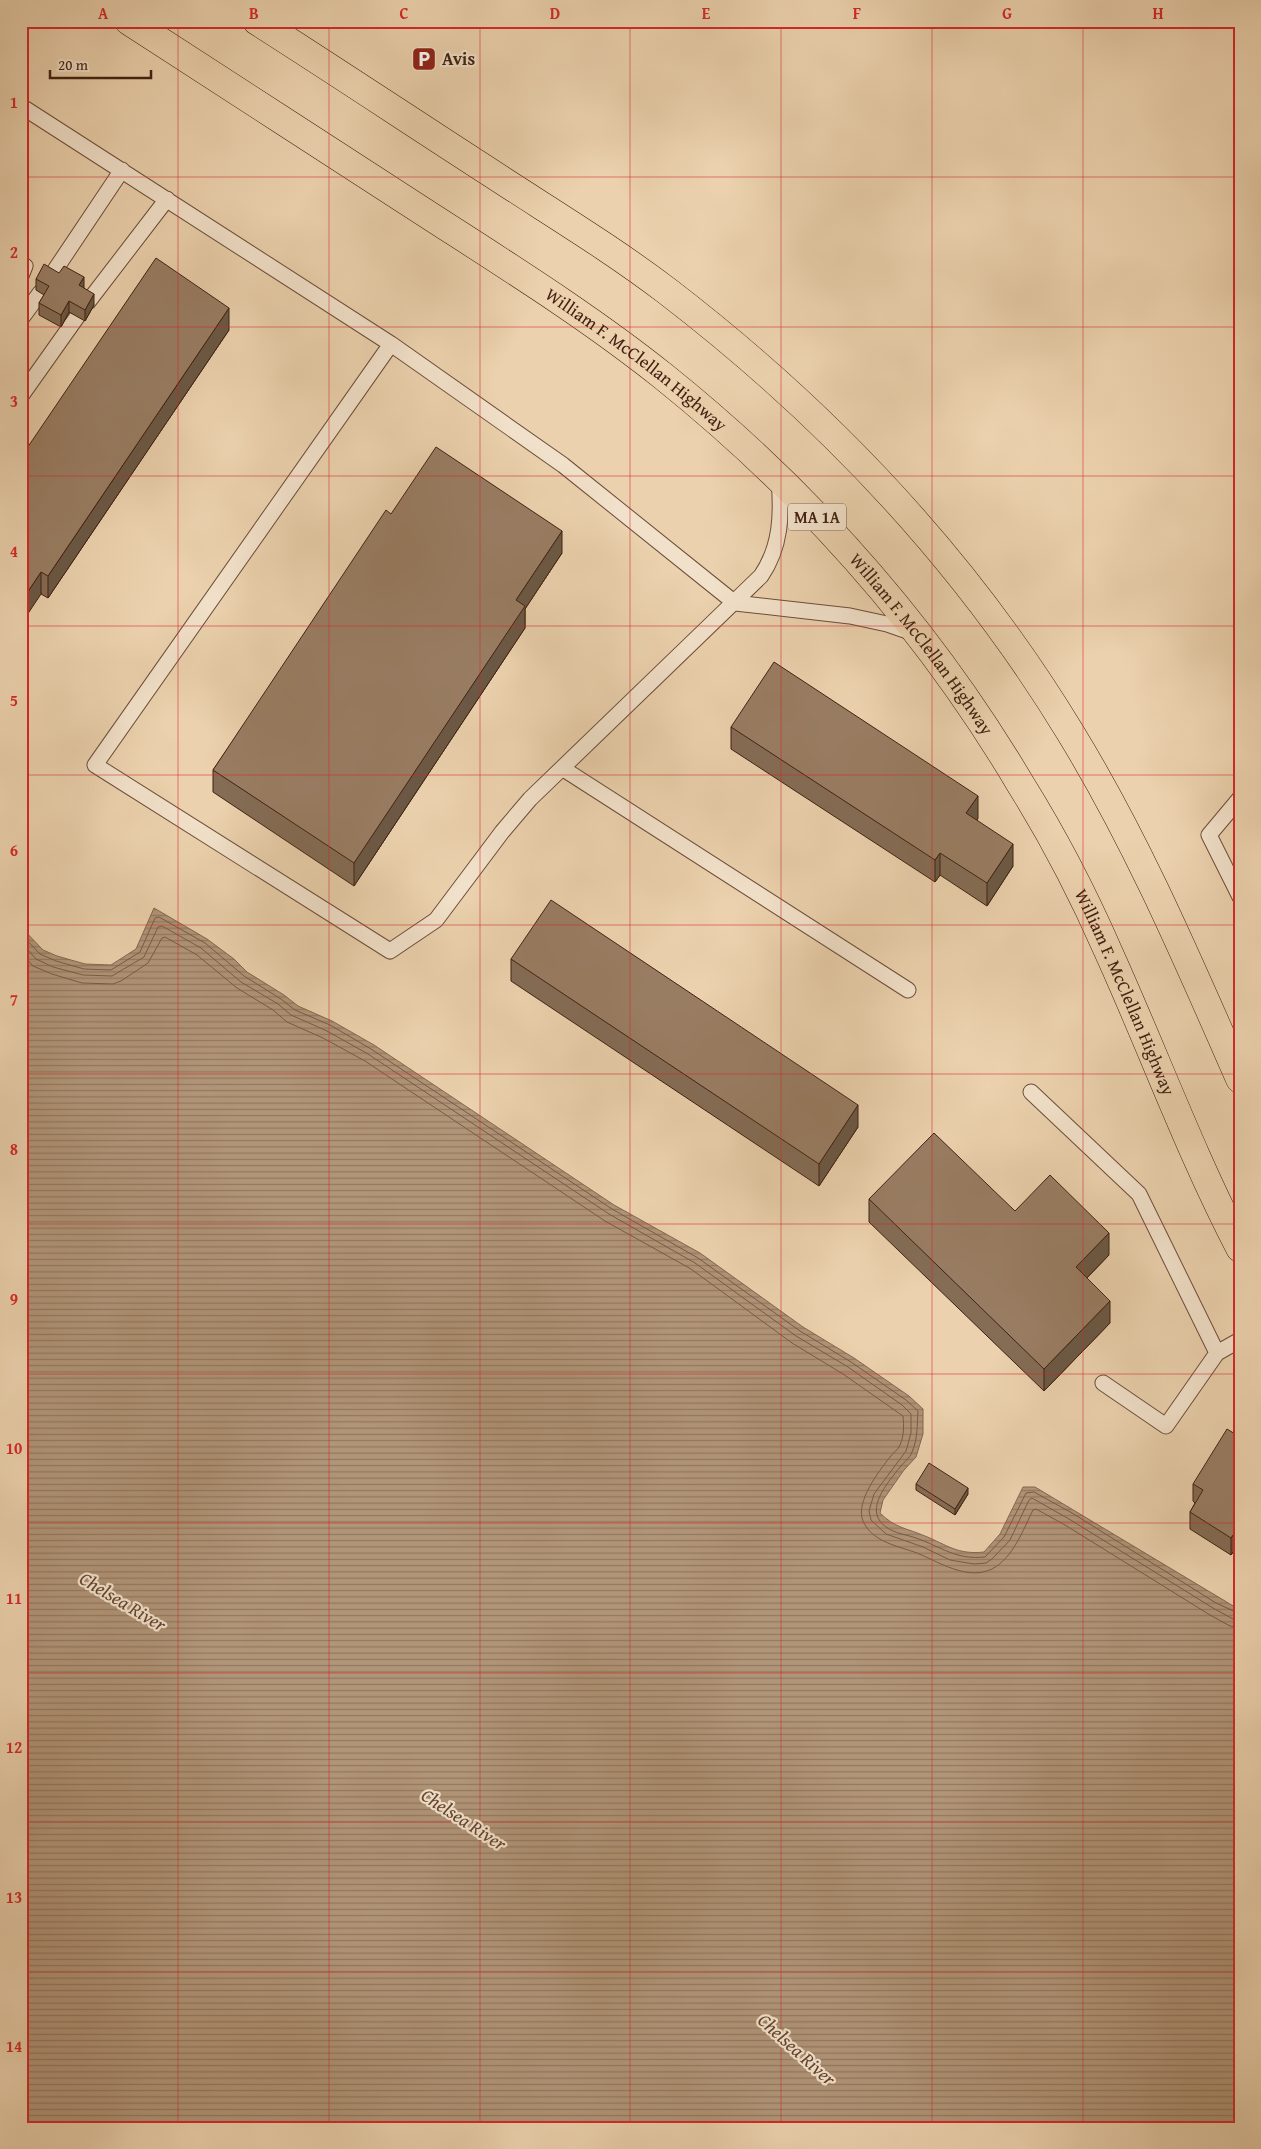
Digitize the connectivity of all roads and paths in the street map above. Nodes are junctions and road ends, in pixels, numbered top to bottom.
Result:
1 (129, 21) edge
2 (261, 23) edge
3 (21, 106) edge
4 (122, 170) junction
5 (167, 199) junction
6 (21, 263) edge
7 (21, 276) edge
8 (49, 279) edge
9 (40, 293) edge
10 (88, 302) edge
11 (77, 317) edge
12 (21, 318) edge
13 (391, 344) junction
14 (21, 396) edge
15 (779, 479) junction
16 (736, 603) junction
17 (920, 636) junction
18 (562, 768) junction
19 (1240, 798) edge
20 (1240, 897) edge
21 (908, 990) dead end
22 (1240, 1079) edge
23 (1032, 1092) dead end
24 (1240, 1248) edge
25 (1240, 1340) edge
26 (1217, 1353) junction
27 (1103, 1383) dead end

1 - 15 highway, William F. McClellan Highway / MA 1A
2 - 22 highway
3 - 4 lane
4 - 5 lane
4 - 8 lane
5 - 10 lane
5 - 13 lane
6 - 7 lane
9 - 12 lane
11 - 14 lane
13 - 16 lane
13 - 18 lane
15 - 16 lane
15 - 17 highway, William F. McClellan Highway / MA 1A
16 - 17 lane
16 - 18 lane
17 - 24 highway, William F. McClellan Highway / MA 1A
18 - 21 lane
19 - 20 lane
23 - 26 lane
25 - 26 lane
26 - 27 lane

